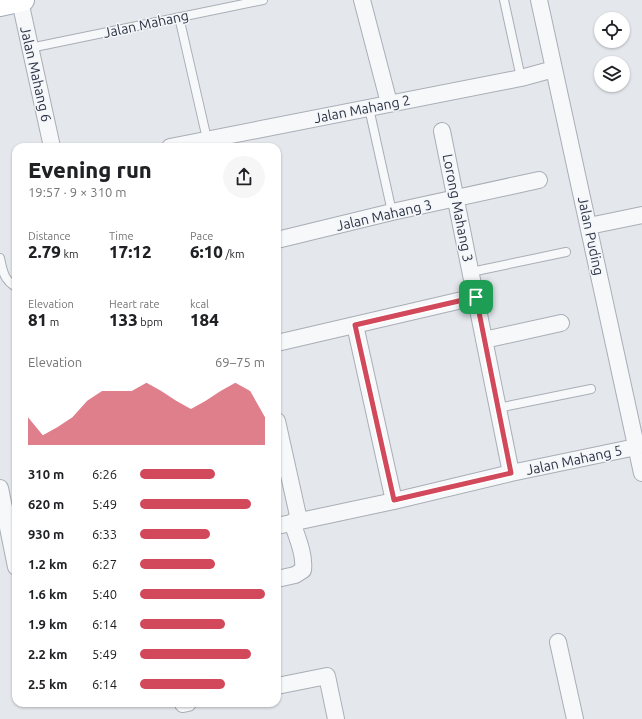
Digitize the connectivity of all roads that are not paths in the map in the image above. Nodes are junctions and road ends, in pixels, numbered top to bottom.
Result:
1 (263, 0) edge
2 (362, 0) edge
3 (504, 0) edge
4 (539, 0) edge
5 (14, 2) edge
6 (179, 17) junction
7 (30, 48) junction
8 (554, 69) junction
9 (521, 78) junction
10 (389, 103) junction
11 (369, 108) junction
12 (442, 131) dead end
13 (213, 141) edge
14 (51, 143) edge
15 (199, 143) edge
16 (539, 180) dead end
17 (456, 198) junction
18 (392, 212) junction
19 (642, 216) edge
20 (589, 226) junction
21 (281, 239) edge
22 (566, 252) dead end
23 (0, 258) edge
24 (471, 272) junction
25 (12, 284) edge
26 (476, 297) junction
27 (561, 323) dead end
28 (355, 325) junction
29 (484, 340) junction
30 (281, 341) edge
31 (591, 389) dead end
32 (498, 408) junction
33 (281, 442) edge
34 (636, 447) junction
35 (642, 472) edge
36 (511, 473) junction
37 (0, 488) edge
38 (394, 500) junction
39 (296, 521) junction
40 (281, 525) edge
41 (12, 547) edge
42 (281, 578) edge
43 (558, 642) dead end
44 (281, 685) edge
45 (336, 719) edge
46 (575, 719) edge

1 - 6 lane, Jalan Mahang
2 - 10 street
3 - 9 lane
4 - 8 street, Jalan Puding
5 - 7 street, Jalan Mahang 6
6 - 7 lane, Jalan Mahang
6 - 13 lane
7 - 14 street, Jalan Mahang 6
8 - 9 street, Jalan Mahang 2
8 - 20 street, Jalan Puding
9 - 10 street, Jalan Mahang 2
10 - 11 street, Jalan Mahang 2
11 - 13 street, Jalan Mahang 2
11 - 18 lane
12 - 17 street, Lorong Mahang 3
13 - 15 street, Jalan Mahang 2
16 - 17 street, Jalan Mahang 3
17 - 18 street, Jalan Mahang 3
17 - 24 street, Lorong Mahang 3
18 - 21 street, Jalan Mahang 3
19 - 20 street
20 - 34 street, Jalan Puding
22 - 24 lane
23 - 25 lane
24 - 26 street, Lorong Mahang 3
26 - 28 street
26 - 29 street, Lorong Mahang 3
27 - 29 street
28 - 30 street
28 - 38 street
29 - 32 street, Lorong Mahang 3
31 - 32 lane
32 - 36 street, Lorong Mahang 3
33 - 39 street
34 - 35 street, Jalan Puding
34 - 36 street, Jalan Mahang 5
36 - 38 street, Jalan Mahang 5
37 - 41 street
38 - 39 street, Jalan Mahang 5
39 - 40 street, Jalan Mahang 5
39 - 42 street
43 - 46 street
44 - 45 street

